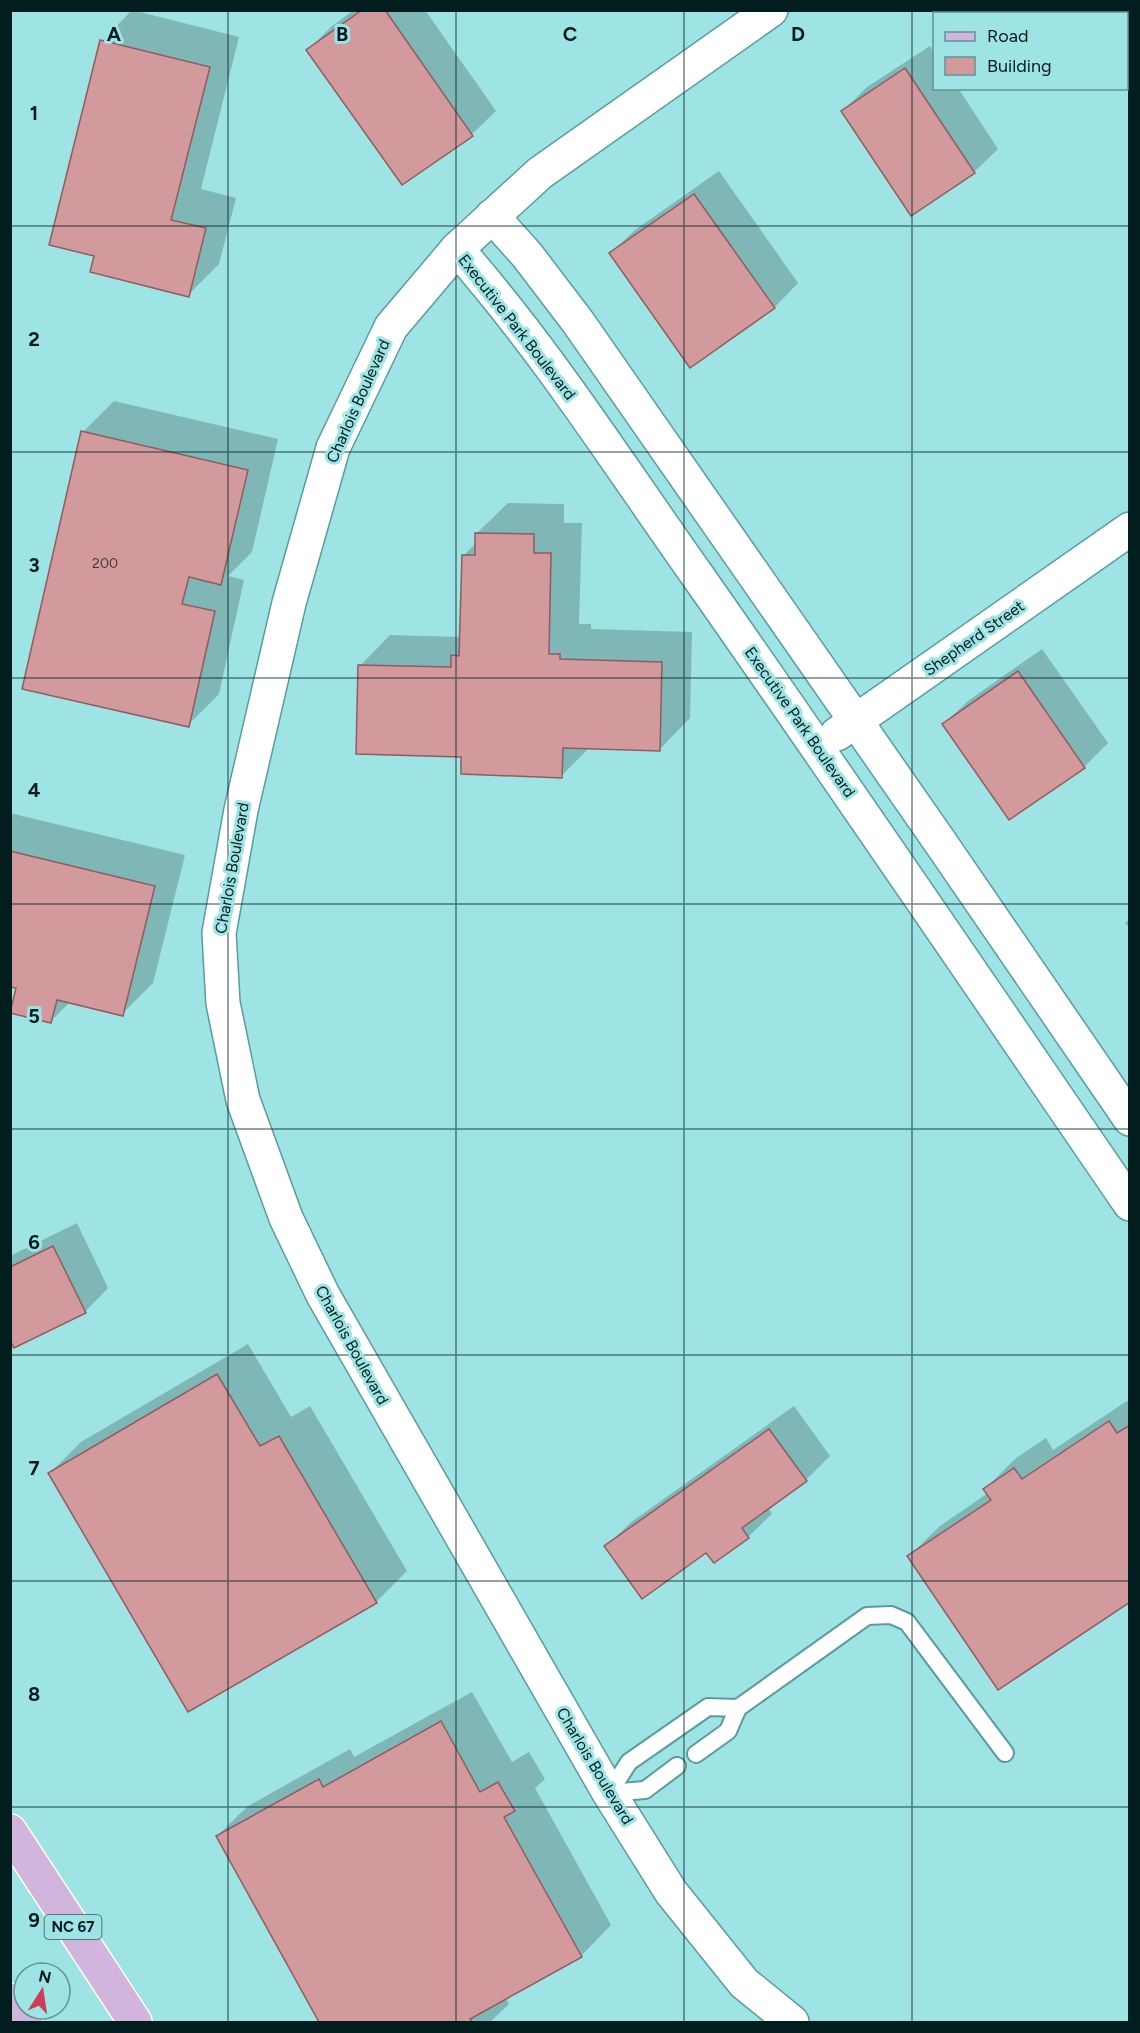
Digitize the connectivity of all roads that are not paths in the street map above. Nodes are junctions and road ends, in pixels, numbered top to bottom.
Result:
1 (771, 10) edge
2 (492, 216) junction
3 (457, 249) junction
4 (1130, 529) edge
5 (856, 722) junction
6 (818, 747) junction
7 (1130, 1119) edge
8 (1130, 1204) edge
9 (738, 1708) junction
10 (1005, 1753) dead end
11 (696, 1754) dead end
12 (677, 1766) dead end
13 (609, 1793) junction
14 (10, 1831) edge
15 (10, 2000) edge
16 (26, 2022) edge
17 (135, 2022) edge
18 (792, 2022) edge

1 - 2 street, Charlois Boulevard
2 - 3 street, Charlois Boulevard
2 - 5 street
3 - 6 street, Executive Park Boulevard
3 - 13 street, Charlois Boulevard
4 - 5 street, Shepherd Street
5 - 6 street, Shepherd Street
5 - 7 street
6 - 8 street, Executive Park Boulevard
9 - 10 lane
9 - 11 lane
9 - 13 lane
12 - 13 lane
13 - 18 street, Charlois Boulevard
14 - 17 main road, NC 67
15 - 16 main road

